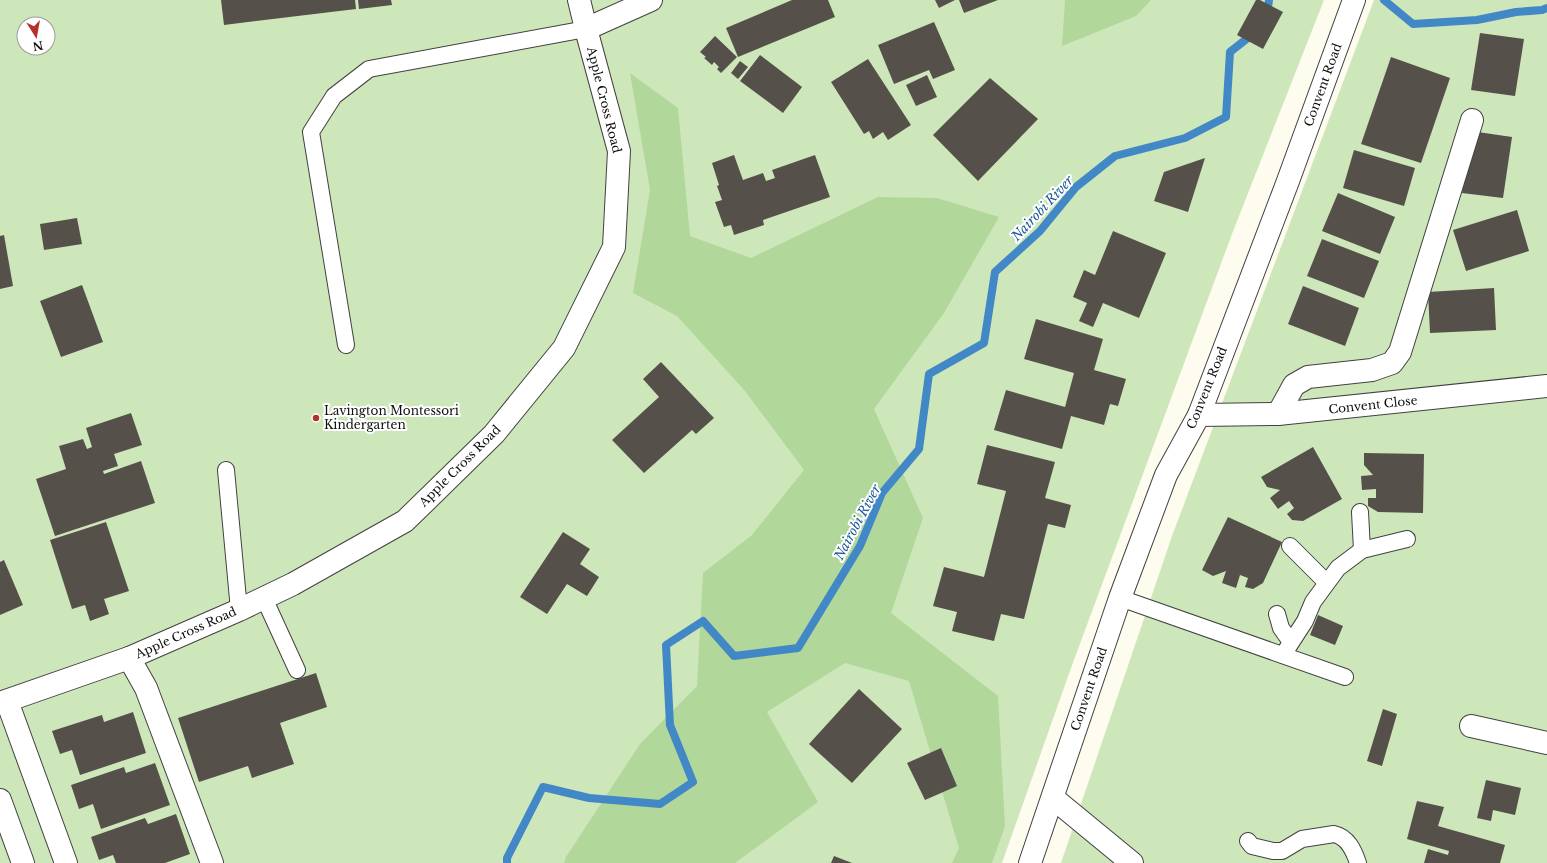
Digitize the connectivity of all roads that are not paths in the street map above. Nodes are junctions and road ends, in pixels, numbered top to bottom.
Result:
1 (579, 0) edge
2 (651, 0) edge
3 (1354, 1) edge
4 (586, 29) junction
5 (1472, 120) dead end
6 (346, 345) dead end
7 (1547, 386) edge
8 (1278, 414) junction
9 (1199, 415) junction
10 (226, 470) dead end
11 (1360, 512) dead end
12 (1407, 539) dead end
13 (1290, 546) dead end
14 (1362, 550) junction
15 (1326, 582) junction
16 (264, 598) junction
17 (1120, 598) junction
18 (239, 610) junction
19 (1277, 614) dead end
20 (1287, 648) junction
21 (129, 658) junction
22 (297, 670) dead end
23 (1345, 677) dead end
24 (3, 702) edge
25 (1471, 726) dead end
26 (1547, 743) edge
27 (1053, 798) junction
28 (0, 800) edge
29 (1248, 841) dead end
30 (23, 863) edge
31 (66, 863) edge
32 (212, 863) edge
33 (1030, 863) edge
34 (1132, 863) edge
35 (1358, 863) edge

1 - 4 street, Apple Cross Road
2 - 4 street
3 - 9 street, Convent Road
4 - 6 lane
4 - 16 street, Apple Cross Road
5 - 8 street
7 - 8 street, Convent Close
8 - 9 street, Convent Close
9 - 17 street, Convent Road
10 - 18 lane
11 - 14 lane
12 - 14 lane
13 - 15 lane
14 - 15 lane
15 - 20 lane
16 - 18 street, Apple Cross Road
16 - 22 lane
17 - 20 lane
17 - 27 street, Convent Road
18 - 21 street, Apple Cross Road
19 - 20 lane
20 - 23 lane
21 - 24 street, Apple Cross Road
21 - 32 street
24 - 31 street
25 - 26 street
27 - 33 street, Convent Road
27 - 34 street
28 - 30 street
29 - 35 lane

